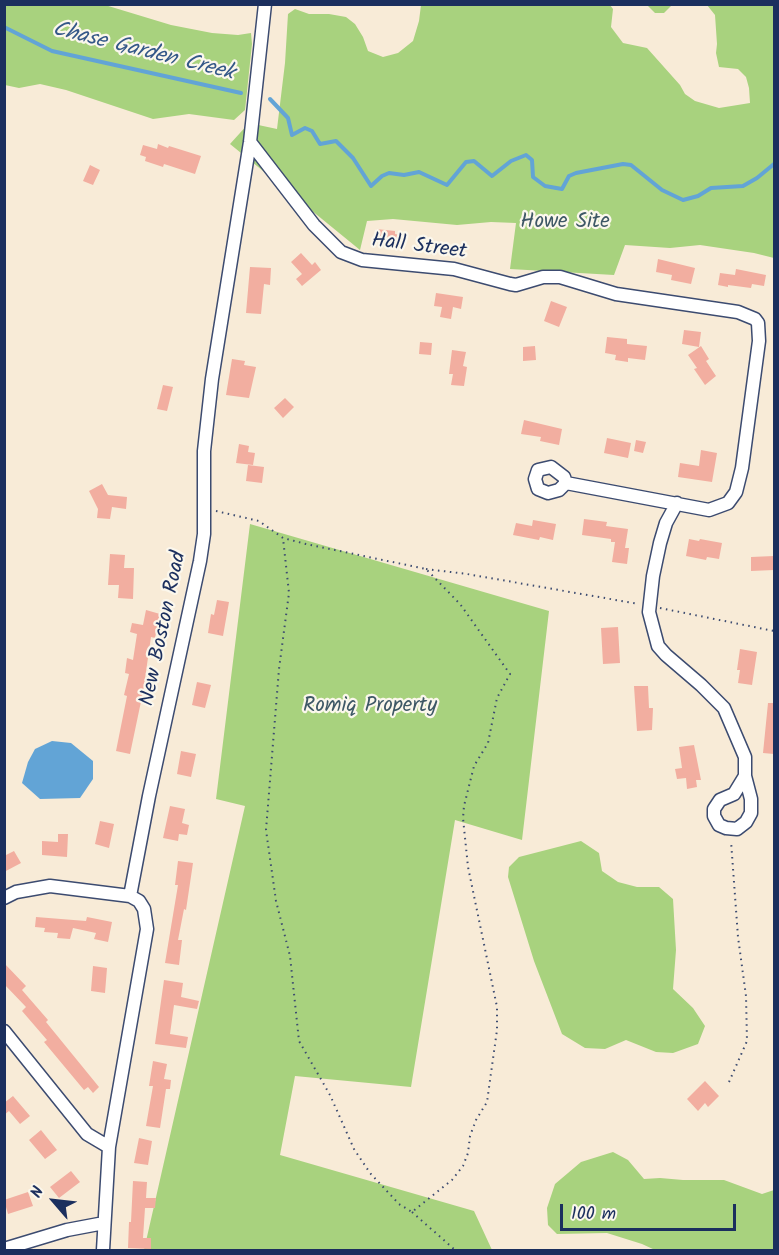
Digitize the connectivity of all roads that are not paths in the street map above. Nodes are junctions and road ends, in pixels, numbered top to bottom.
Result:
1 (265, 4) edge
2 (250, 141) junction
3 (566, 483) dead end
4 (677, 503) junction
5 (745, 776) junction
6 (130, 896) junction
7 (4, 898) edge
8 (4, 1031) edge
9 (109, 1147) junction
10 (104, 1223) junction
11 (4, 1250) edge
12 (103, 1251) edge

1 - 2 street, New Boston Road
2 - 4 street, Hall Street
2 - 6 street, New Boston Road
3 - 4 street
4 - 5 street
5 - 5 street
6 - 7 street
6 - 9 street
8 - 9 street
9 - 10 street
10 - 11 street
10 - 12 street

